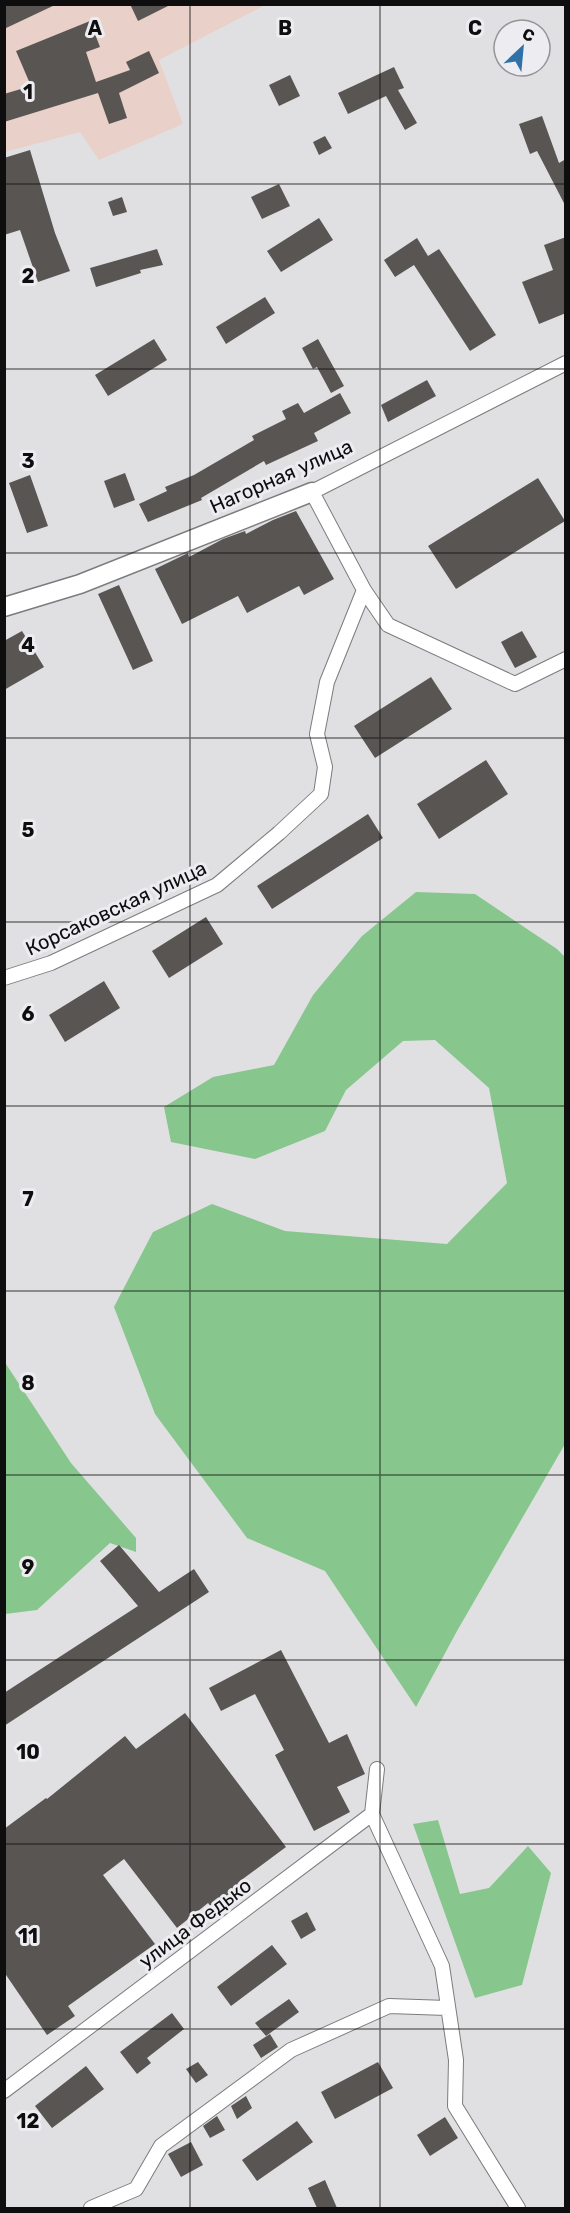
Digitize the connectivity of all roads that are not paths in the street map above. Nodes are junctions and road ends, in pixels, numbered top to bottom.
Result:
1 (566, 363) edge
2 (312, 492) junction
3 (364, 590) junction
4 (4, 607) edge
5 (566, 659) edge
6 (4, 978) edge
7 (377, 1769) dead end
8 (372, 1814) junction
9 (447, 2008) junction
10 (4, 2091) edge
11 (92, 2208) edge
12 (518, 2208) edge

1 - 2 street, Нагорная улица
2 - 3 street
2 - 4 street, Нагорная улица
3 - 5 street
3 - 6 street, Корсаковская улица
7 - 8 street
8 - 9 street
8 - 10 street, улица Федько
9 - 11 street
9 - 12 street

